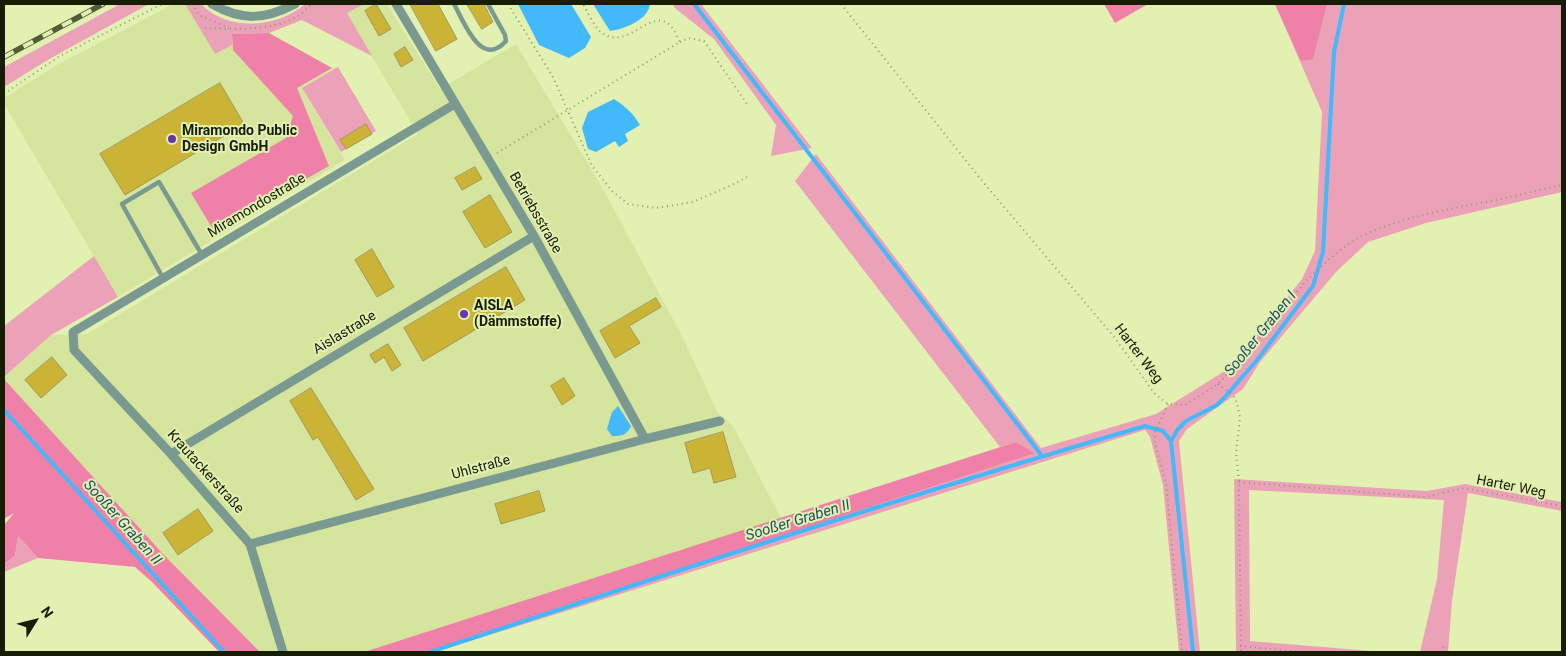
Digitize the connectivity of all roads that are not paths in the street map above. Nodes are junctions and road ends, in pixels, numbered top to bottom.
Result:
1 (212, 4) edge
2 (294, 4) edge
3 (396, 4) edge
4 (454, 4) edge
5 (488, 4) edge
6 (455, 104) junction
7 (534, 236) junction
8 (202, 255) junction
9 (164, 278) junction
10 (73, 332) joint
11 (720, 421) dead end
12 (645, 439) junction
13 (171, 454) junction
14 (250, 544) junction
15 (283, 652) edge

1 - 2 street
3 - 6 street, Betriebsstraße
4 - 5 lane
6 - 7 street, Betriebsstraße
6 - 8 street, Miramondostraße
7 - 12 street, Betriebsstraße
7 - 13 street, Aislastraße
8 - 9 street, Miramondostraße
8 - 9 lane
9 - 10 street, Miramondostraße
10 - 13 street, Krautackerstraße
11 - 12 street, Uhlstraße
12 - 14 street, Uhlstraße
13 - 14 street, Krautackerstraße
14 - 15 street, Krautackerstraße

